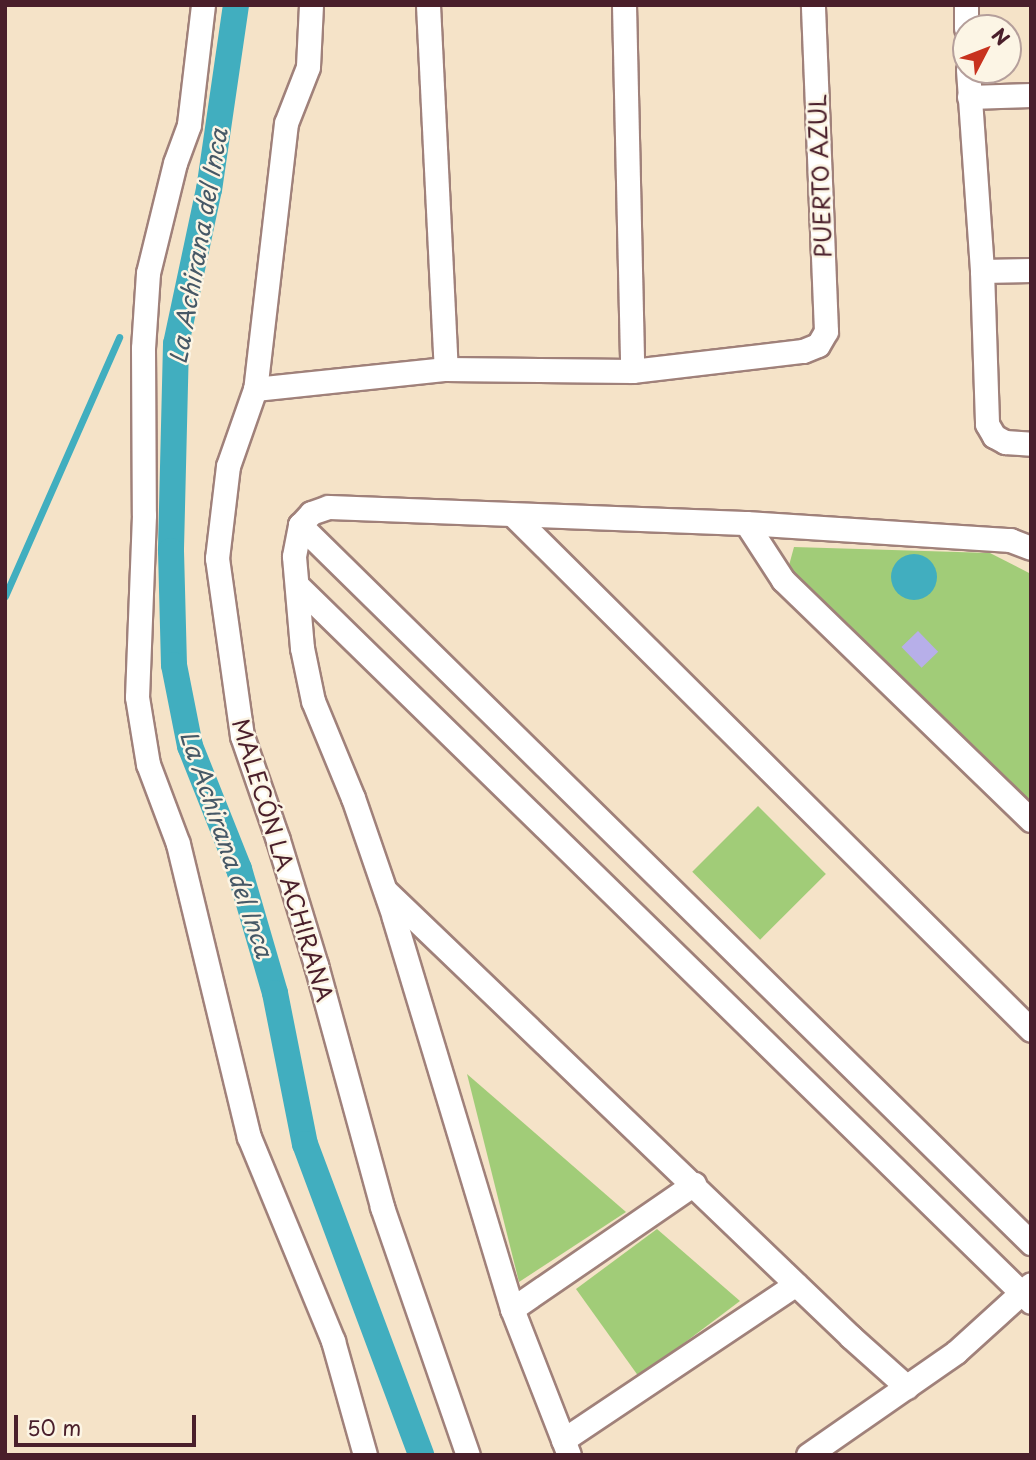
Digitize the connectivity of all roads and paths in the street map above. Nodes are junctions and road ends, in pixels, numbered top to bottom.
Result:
1 (203, 5) edge
2 (311, 5) edge
3 (428, 5) edge
4 (624, 5) edge
5 (813, 5) edge
6 (969, 84) edge
7 (1031, 95) edge
8 (969, 97) junction
9 (1031, 270) edge
10 (982, 271) junction
11 (446, 369) junction
12 (632, 371) junction
13 (255, 389) junction
14 (1031, 443) edge
15 (513, 515) junction
16 (746, 523) junction
17 (299, 525) junction
18 (1031, 548) edge
19 (299, 587) junction
20 (1031, 820) edge
21 (383, 888) junction
22 (1031, 1030) edge
23 (694, 1184) junction
24 (1031, 1243) edge
25 (796, 1283) junction
26 (1028, 1293) edge
27 (512, 1308) junction
28 (907, 1387) junction
29 (566, 1447) edge
30 (365, 1455) edge
31 (468, 1455) edge
32 (808, 1455) edge

1 - 30 street
2 - 13 street, MALECÓN LA ACHIRANA
3 - 11 street
4 - 12 street
5 - 12 street, PUERTO AZUL
6 - 8 street
7 - 8 street
8 - 10 street
9 - 10 street
10 - 14 street
11 - 12 street
11 - 13 street
13 - 31 street, MALECÓN LA ACHIRANA
15 - 16 street
15 - 17 street
15 - 22 street
16 - 18 street
16 - 20 street
17 - 19 street
17 - 24 street
19 - 21 street
19 - 26 street
21 - 23 street
21 - 27 street
23 - 25 street
23 - 27 street
25 - 28 street
25 - 29 street
26 - 28 street
27 - 29 street
28 - 32 street

